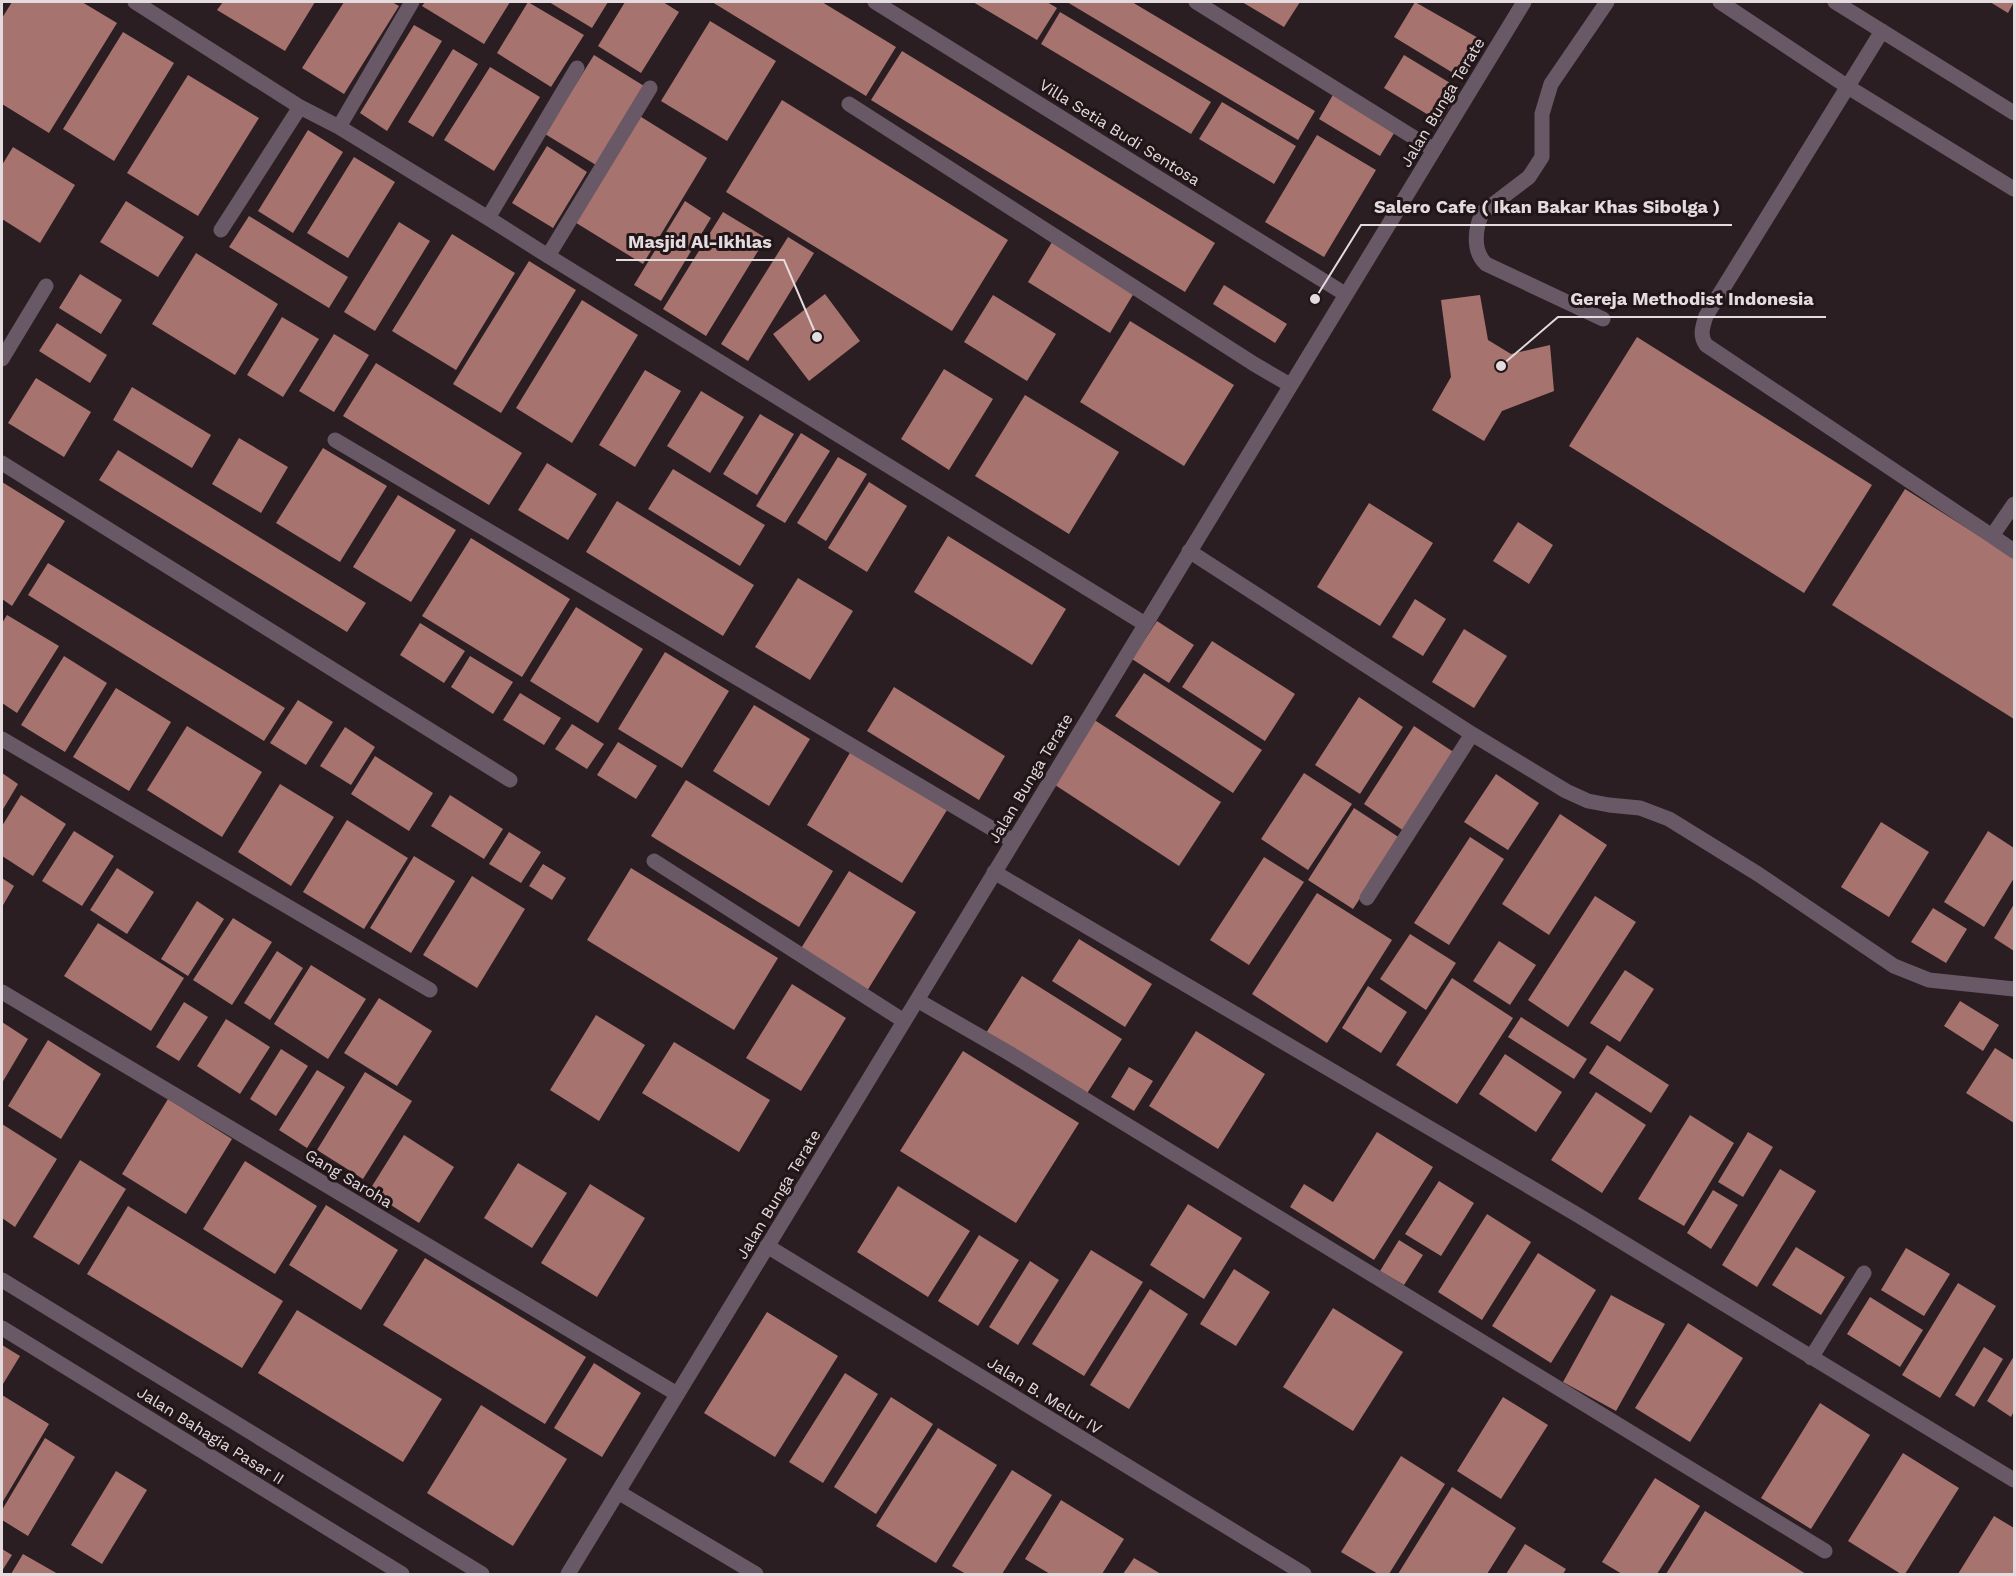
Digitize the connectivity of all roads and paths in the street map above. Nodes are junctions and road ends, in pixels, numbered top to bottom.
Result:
1 (135, 2) edge
2 (412, 2) edge
3 (875, 2) edge
4 (1196, 2) edge
5 (1606, 2) edge
6 (1720, 2) edge
7 (1835, 2) edge
8 (1521, 3) edge
9 (1882, 31) junction
10 (577, 68) dead end
11 (1848, 87) junction
12 (650, 88) dead end
13 (849, 104) dead end
14 (300, 107) junction
15 (2014, 113) edge
16 (339, 127) junction
17 (1434, 150) junction
18 (2014, 189) edge
19 (488, 218) junction
20 (221, 230) dead end
21 (548, 256) junction
22 (46, 286) dead end
23 (1345, 294) junction
24 (1603, 319) dead end
25 (2, 359) edge
26 (1290, 385) junction
27 (335, 440) dead end
28 (2, 463) edge
29 (2014, 504) edge
30 (1992, 536) junction
31 (1189, 551) junction
32 (2014, 551) edge
33 (1145, 624) junction
34 (1472, 734) junction
35 (2, 739) edge
36 (510, 780) dead end
37 (1013, 841) junction
38 (654, 861) dead end
39 (994, 872) junction
40 (1366, 898) dead end
41 (2014, 989) edge
42 (430, 990) dead end
43 (2, 992) edge
44 (917, 1000) junction
45 (904, 1021) junction
46 (767, 1246) junction
47 (1864, 1273) dead end
48 (2, 1280) edge
49 (2, 1328) edge
50 (1811, 1358) junction
51 (677, 1394) junction
52 (2014, 1480) edge
53 (618, 1492) junction
54 (1825, 1551) dead end
55 (402, 1575) edge
56 (482, 1575) edge
57 (568, 1575) edge
58 (756, 1575) edge
59 (1304, 1575) edge

1 - 14 street
2 - 16 street
3 - 23 street, Villa Setia Budi Sentosa
4 - 17 street
5 - 24 street
6 - 11 street
7 - 9 street
8 - 17 street, Jalan Bunga Terate
9 - 11 street
9 - 15 street
10 - 19 street
11 - 18 street
11 - 30 street
12 - 21 street
13 - 26 street
14 - 16 street
14 - 20 street
16 - 19 street
17 - 23 street, Jalan Bunga Terate
19 - 21 street
21 - 33 street
22 - 25 street
23 - 26 street, Jalan Bunga Terate
26 - 31 street, Jalan Bunga Terate
27 - 37 street
28 - 36 street
29 - 30 street
30 - 32 street
31 - 33 street, Jalan Bunga Terate
31 - 34 street
33 - 37 street, Jalan Bunga Terate
34 - 40 street
34 - 41 street
35 - 42 street
37 - 39 street, Jalan Bunga Terate
38 - 45 street
39 - 44 street, Jalan Bunga Terate
39 - 50 street
43 - 51 street, Gang Saroha
44 - 45 street, Jalan Bunga Terate
44 - 54 street
45 - 46 street, Jalan Bunga Terate
46 - 51 street, Jalan Bunga Terate
46 - 59 street, Jalan B. Melur IV
47 - 50 street
48 - 56 street
49 - 55 street, Jalan Bahagia Pasar II
50 - 52 street
51 - 53 street, Jalan Bunga Terate
53 - 57 street, Jalan Bunga Terate
53 - 58 street

